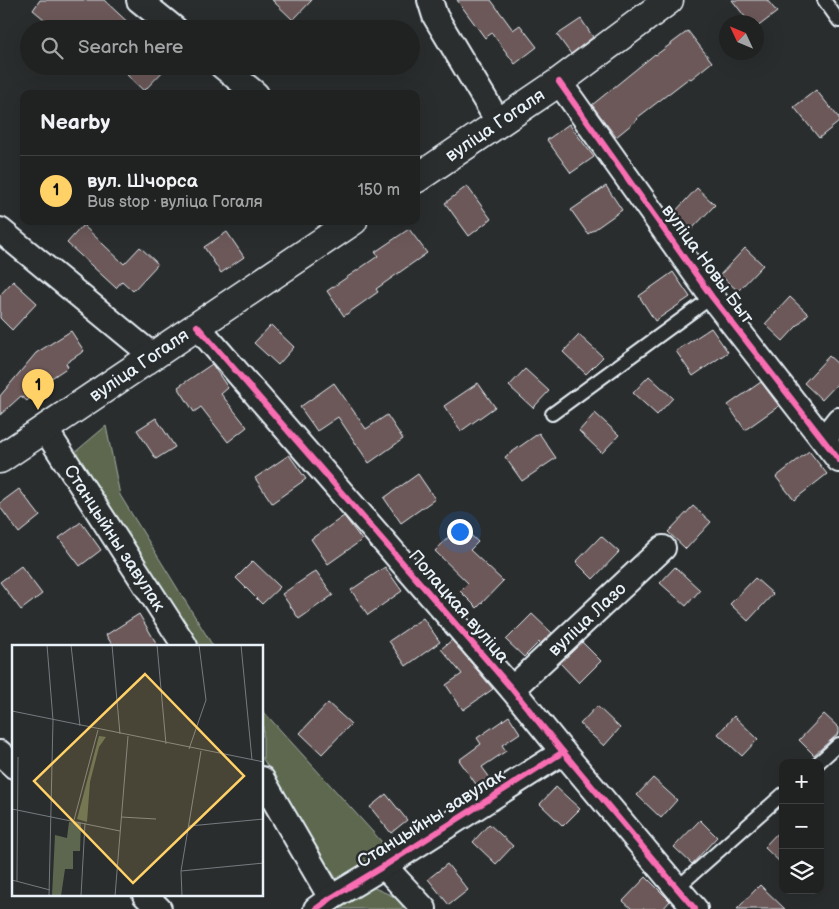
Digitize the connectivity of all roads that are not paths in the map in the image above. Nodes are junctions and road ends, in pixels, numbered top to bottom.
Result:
1 (139, 0) edge
2 (430, 0) edge
3 (669, 0) edge
4 (824, 0) edge
5 (164, 20) edge
6 (839, 21) edge
7 (233, 75) edge
8 (559, 82) junction
9 (251, 90) edge
10 (499, 123) junction
11 (420, 176) edge
12 (347, 225) edge
13 (0, 230) edge
14 (712, 297) junction
15 (197, 326) junction
16 (153, 356) junction
17 (552, 414) dead end
18 (839, 420) edge
19 (45, 429) junction
20 (824, 439) junction
21 (0, 459) edge
22 (839, 460) edge
23 (663, 548) dead end
24 (185, 645) edge
25 (512, 689) junction
26 (839, 744) edge
27 (563, 752) junction
28 (0, 753) edge
29 (822, 759) edge
30 (12, 764) edge
31 (264, 783) edge
32 (779, 798) edge
33 (384, 866) junction
34 (677, 888) junction
35 (146, 896) edge
36 (324, 904) edge
37 (159, 909) edge
38 (424, 909) edge
39 (696, 909) edge

1 - 5 street
2 - 10 street
3 - 8 main road, вуліца Гогаля
4 - 6 lane
7 - 9 street
8 - 10 main road, вуліца Гогаля
8 - 14 street, вуліца Новы Быт
10 - 11 main road, вуліца Гогаля
12 - 15 main road, вуліца Гогаля
13 - 16 street
14 - 17 lane
14 - 20 street, вуліца Новы Быт
15 - 16 main road, вуліца Гогаля
15 - 25 street, Полацкая вуліца
16 - 19 main road, вуліца Гогаля
18 - 20 street
19 - 21 main road, вуліца Гогаля
19 - 24 street, Станцыйны завулак
20 - 22 street, вуліца Новы Быт
23 - 25 street, вуліца Лазо
25 - 27 street, Полацкая вуліца
26 - 29 lane
27 - 33 street, Станцыйны завулак
27 - 34 street, Полацкая вуліца
28 - 30 street
31 - 36 street, Станцыйны завулак
32 - 34 lane
33 - 36 street, Станцыйны завулак
33 - 38 street
34 - 39 street, Полацкая вуліца
35 - 37 street

